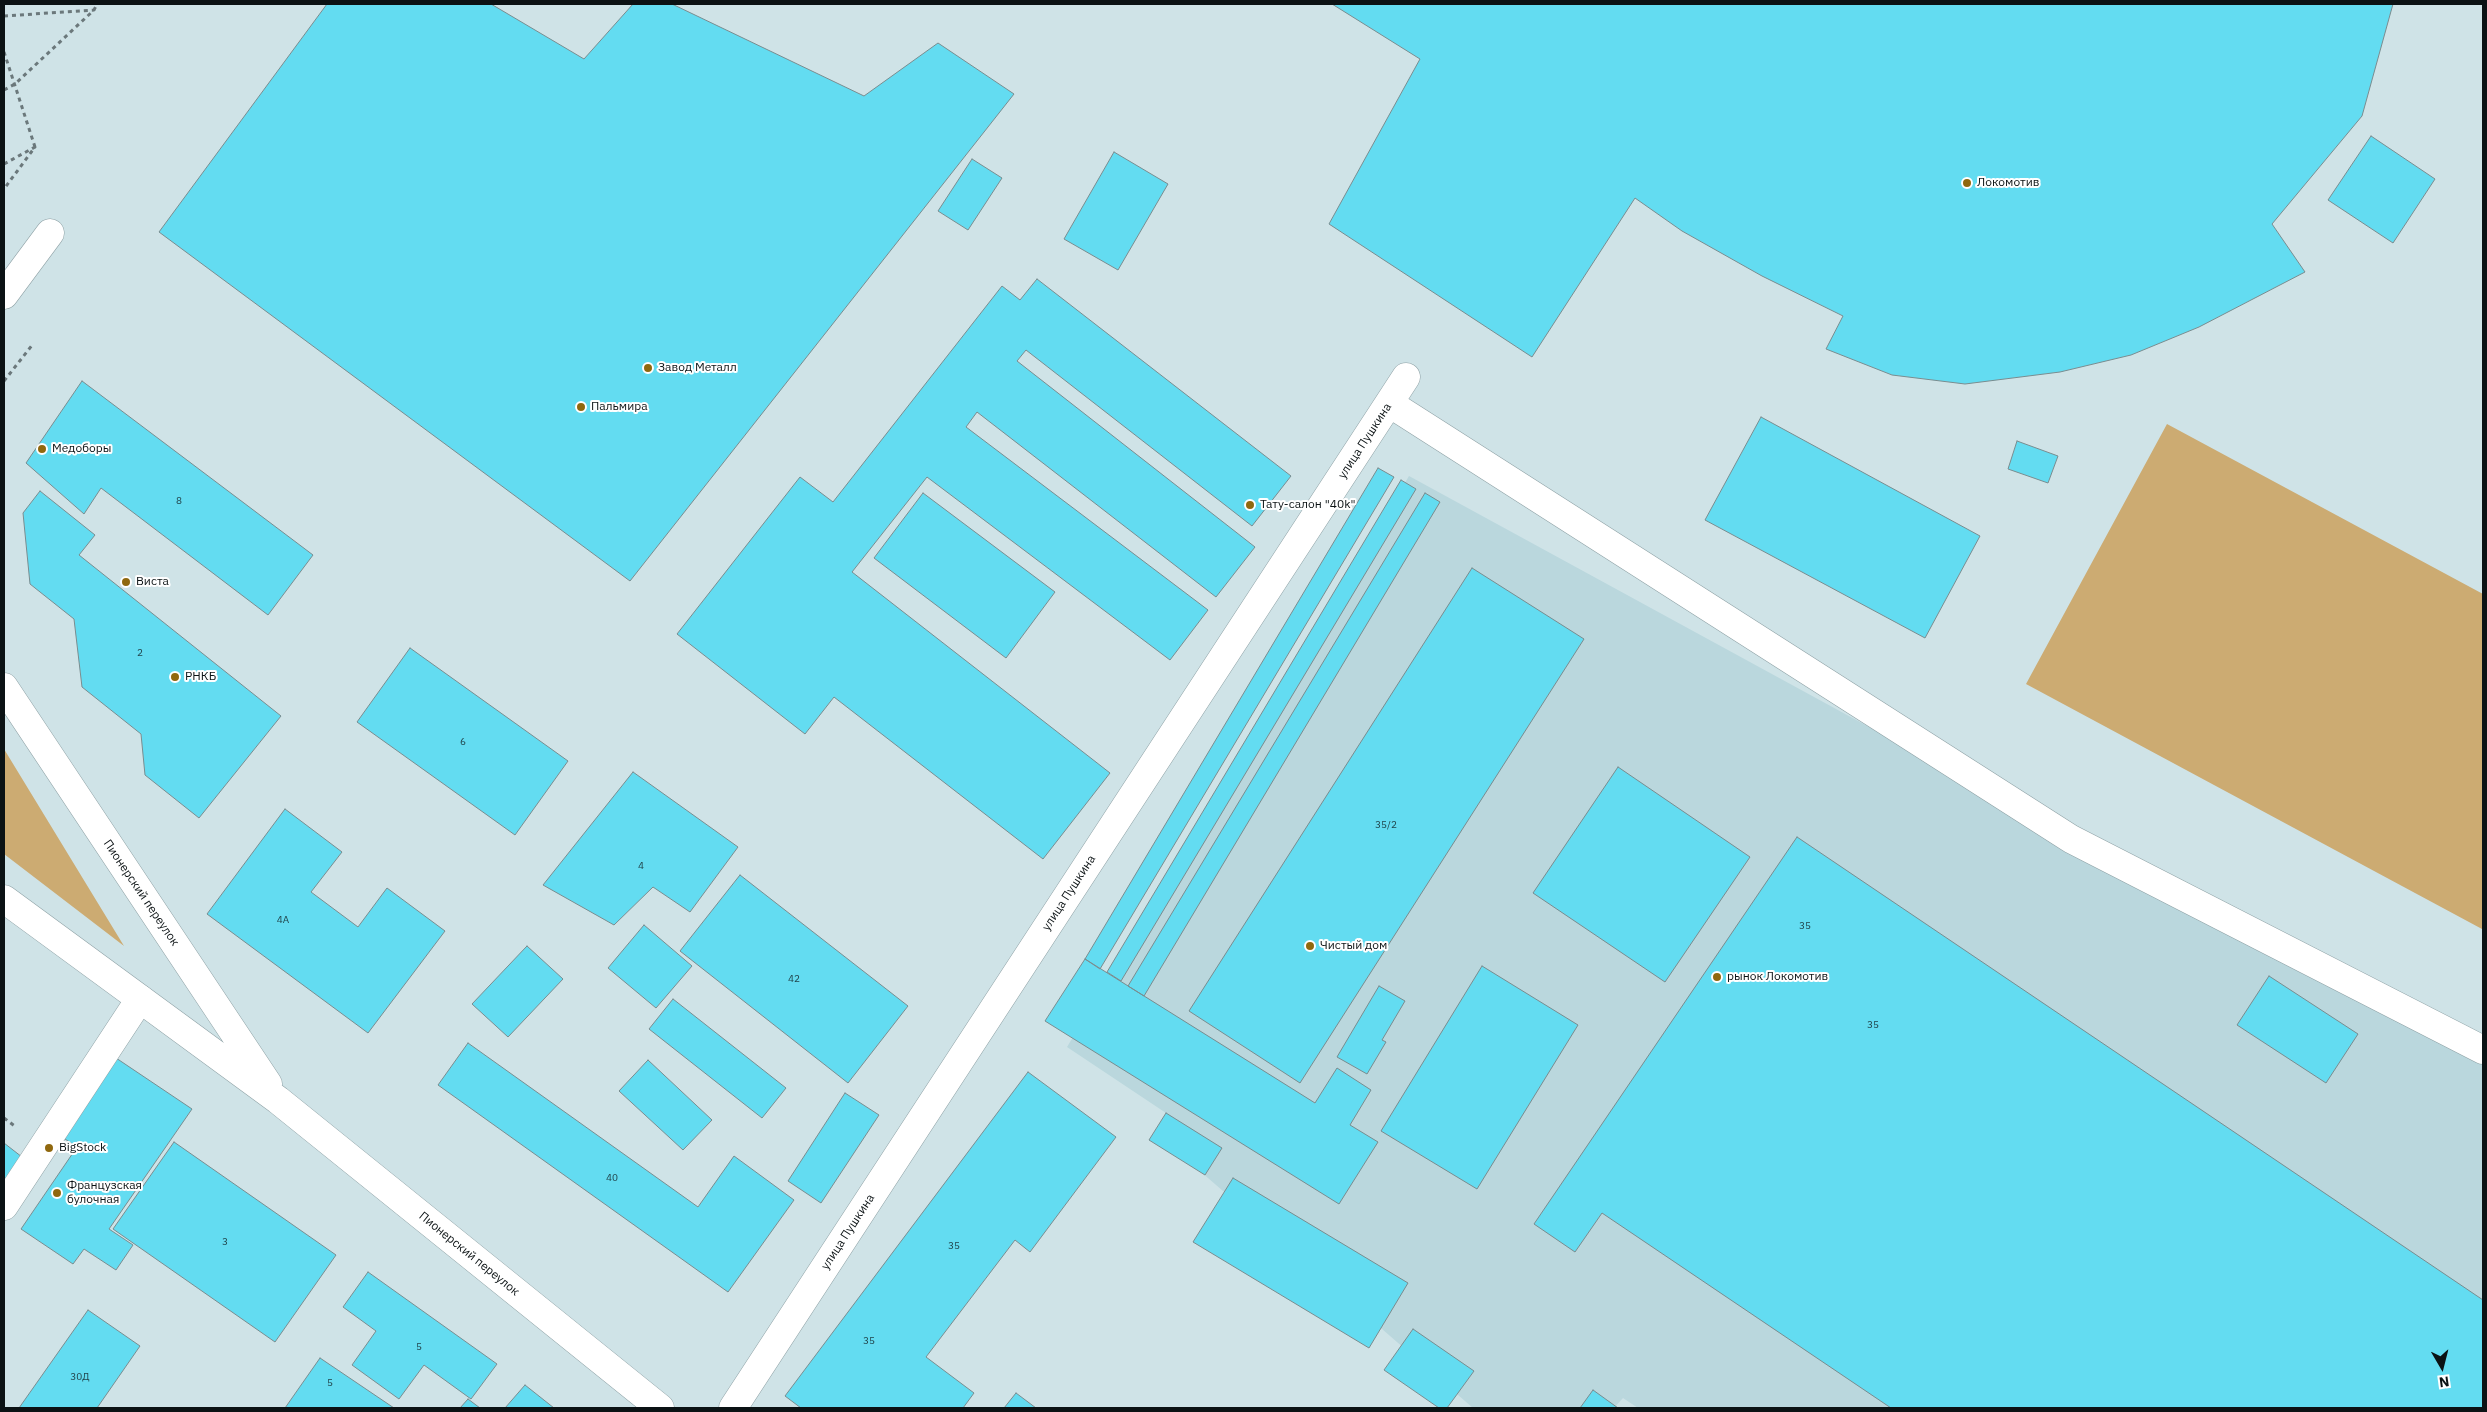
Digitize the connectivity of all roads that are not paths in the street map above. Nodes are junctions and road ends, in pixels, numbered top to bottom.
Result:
1 (50, 233) dead end
2 (4, 295) edge
3 (1406, 377) dead end
4 (1389, 403) junction
5 (4, 687) edge
6 (4, 899) edge
7 (140, 999) junction
8 (2483, 1050) edge
9 (278, 1100) junction
10 (4, 1206) edge
11 (660, 1408) edge
12 (733, 1408) edge

1 - 2 main road
3 - 4 main road, улица Пушкина
4 - 8 main road
4 - 12 main road, улица Пушкина
5 - 9 main road, Пионерский переулок
6 - 7 main road, Пионерский переулок
7 - 9 main road, Пионерский переулок
7 - 10 main road
9 - 11 main road, Пионерский переулок

